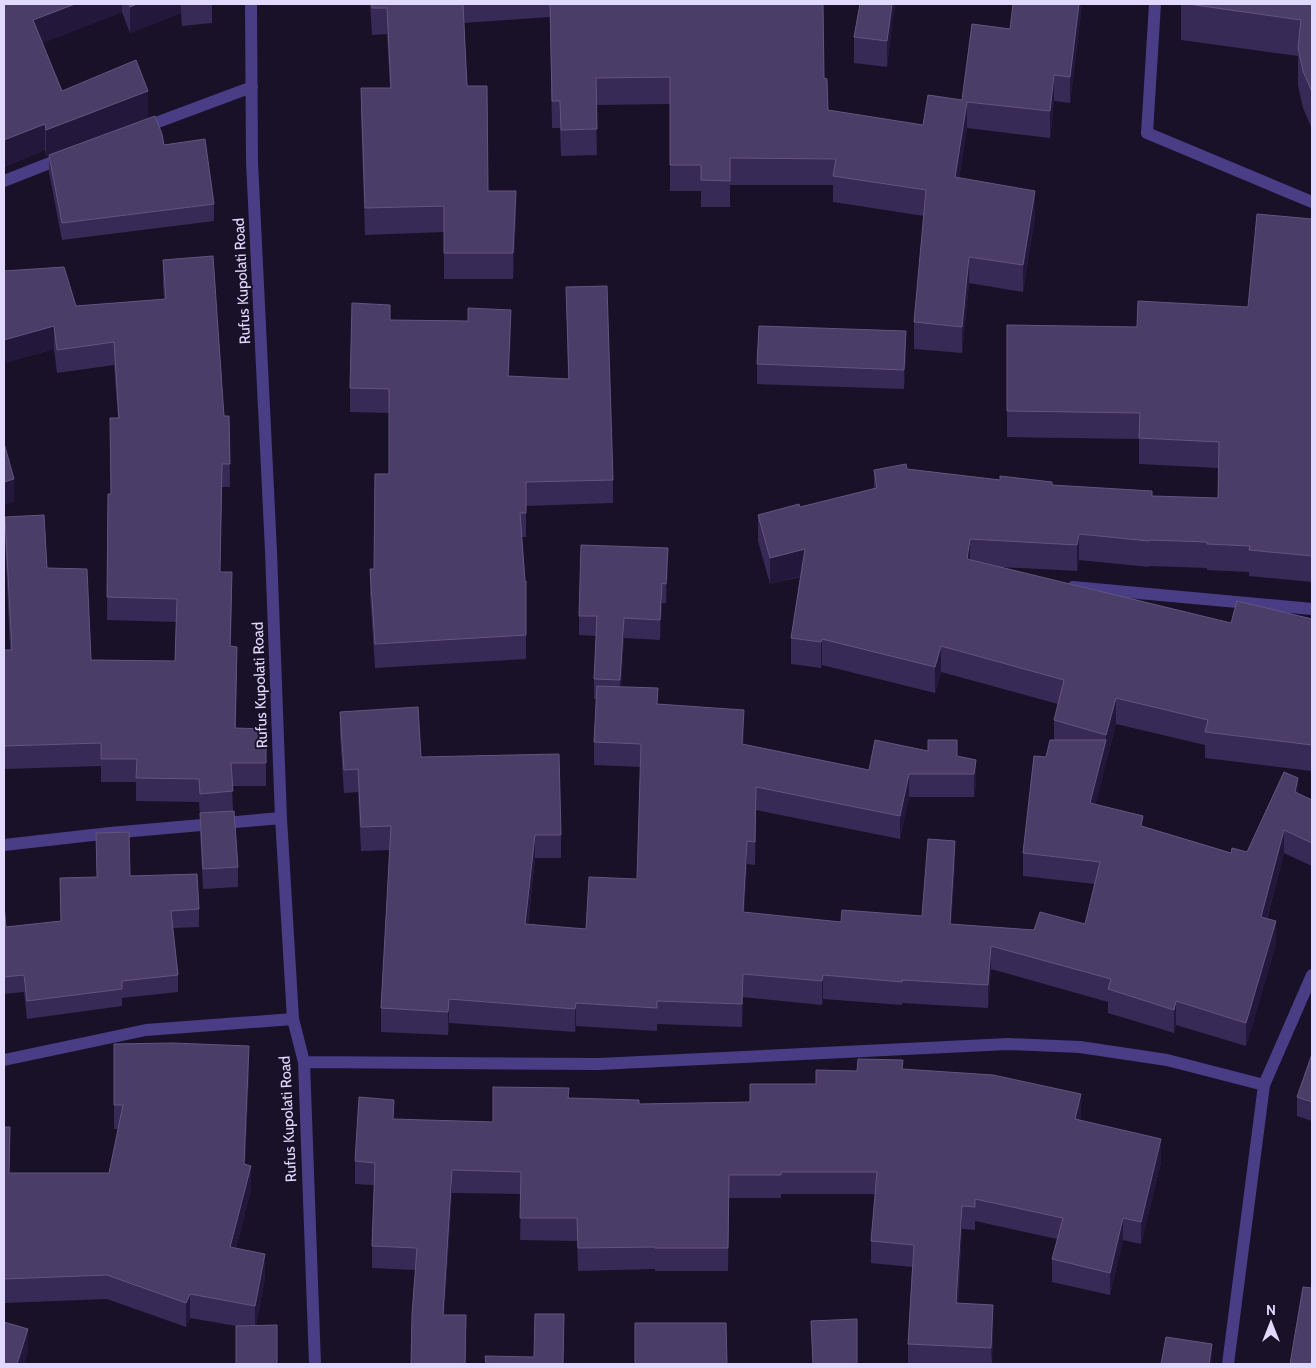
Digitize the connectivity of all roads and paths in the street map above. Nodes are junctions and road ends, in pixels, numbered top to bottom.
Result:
1 (251, 4) edge
2 (1155, 4) edge
3 (252, 87) junction
4 (133, 131) edge
5 (78, 152) edge
6 (4, 181) edge
7 (1312, 202) edge
8 (1058, 586) edge
9 (1312, 609) edge
10 (281, 818) junction
11 (4, 845) edge
12 (1312, 975) edge
13 (293, 1019) junction
14 (4, 1060) edge
15 (304, 1062) junction
16 (1264, 1085) junction
17 (316, 1364) edge
18 (1228, 1364) edge

1 - 3 street, Rufus Kupolati Road
2 - 7 street
3 - 4 street
3 - 10 street, Rufus Kupolati Road
5 - 6 street
8 - 9 street
10 - 11 street
10 - 13 street, Rufus Kupolati Road
12 - 16 street
13 - 14 street
13 - 15 street, Rufus Kupolati Road
15 - 16 street
15 - 17 street, Rufus Kupolati Road
16 - 18 street

